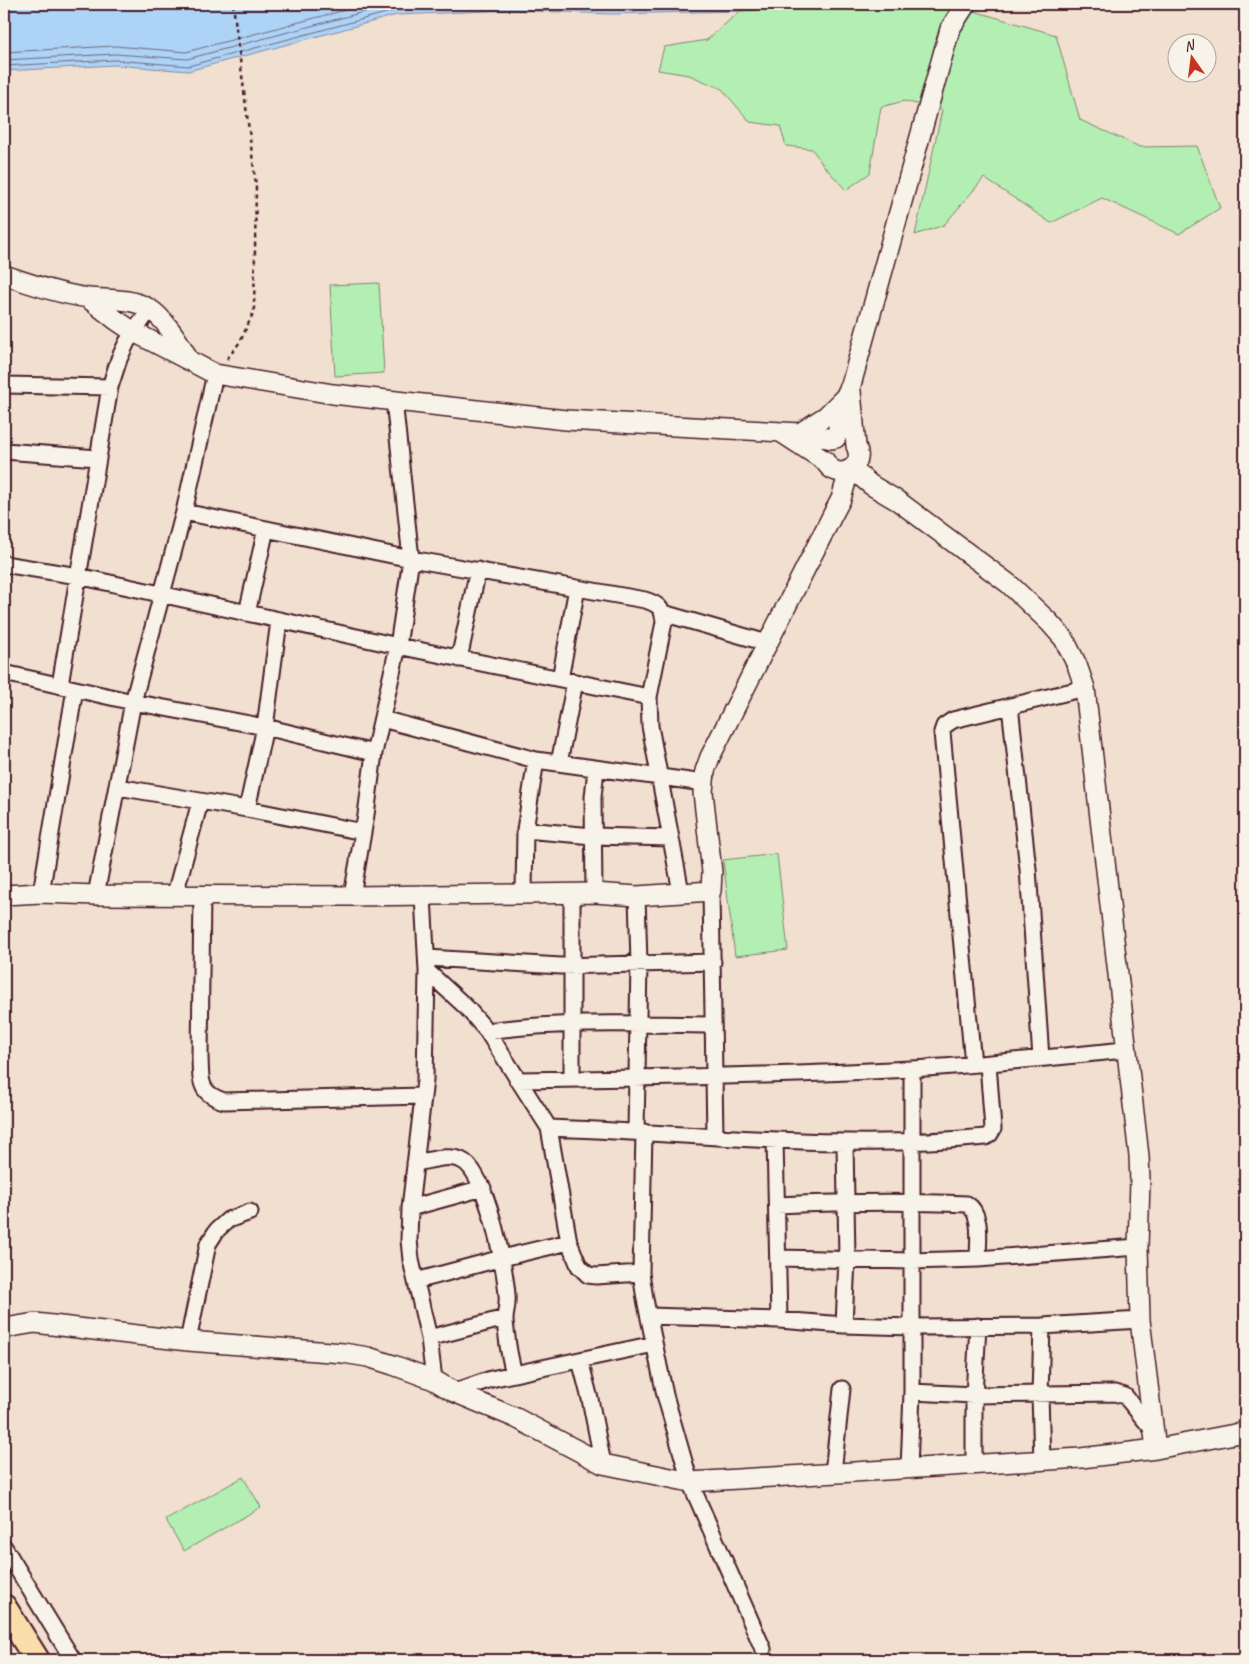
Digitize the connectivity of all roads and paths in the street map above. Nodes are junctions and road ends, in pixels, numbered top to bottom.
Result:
1 (234, 4) edge
2 (966, 4) edge
3 (4, 275) edge
4 (88, 298) junction
5 (150, 309) junction
6 (134, 332) junction
7 (188, 359) junction
8 (215, 374) junction
9 (4, 385) edge
10 (110, 387) junction
11 (848, 391) junction
12 (394, 400) junction
13 (779, 431) junction
14 (800, 433) junction
15 (834, 439) junction
16 (4, 451) edge
17 (98, 458) junction
18 (854, 460) junction
19 (827, 465) junction
20 (184, 512) junction
21 (833, 514) junction
22 (266, 529) junction
23 (412, 559) junction
24 (4, 564) edge
25 (478, 570) junction
26 (78, 576) junction
27 (577, 588) junction
28 (162, 594) junction
29 (663, 613) junction
30 (248, 614) junction
31 (280, 621) junction
32 (767, 643) junction
33 (398, 646) junction
34 (459, 659) junction
35 (4, 673) edge
36 (560, 679) junction
37 (575, 682) junction
38 (67, 687) junction
39 (1085, 688) junction
40 (649, 697) junction
41 (133, 702) junction
42 (1010, 706) junction
43 (382, 719) junction
44 (265, 726) junction
45 (374, 754) junction
46 (536, 760) junction
47 (559, 763) junction
48 (596, 769) junction
49 (660, 778) junction
50 (704, 784) junction
51 (118, 787) junction
52 (200, 802) junction
53 (247, 809) junction
54 (525, 830) junction
55 (363, 832) junction
56 (593, 836) junction
57 (671, 838) junction
58 (711, 890) junction
59 (681, 892) junction
60 (41, 893) junction
61 (524, 893) junction
62 (572, 893) junction
63 (594, 893) junction
64 (175, 894) junction
65 (4, 895) edge
66 (96, 895) junction
67 (202, 895) junction
68 (352, 896) junction
69 (423, 896) junction
70 (637, 896) junction
71 (713, 962) junction
72 (639, 963) junction
73 (427, 964) junction
74 (573, 966) junction
75 (573, 1024) junction
76 (637, 1024) junction
77 (712, 1025) junction
78 (487, 1031) junction
79 (1126, 1050) junction
80 (1041, 1058) junction
81 (973, 1064) junction
82 (988, 1064) junction
83 (912, 1069) junction
84 (714, 1075) junction
85 (638, 1078) junction
86 (572, 1079) junction
87 (517, 1080) junction
88 (423, 1096) junction
89 (549, 1128) junction
90 (640, 1131) junction
91 (715, 1136) junction
92 (775, 1140) junction
93 (912, 1142) junction
94 (844, 1143) junction
95 (416, 1163) junction
96 (483, 1188) junction
97 (847, 1201) junction
98 (912, 1202) junction
99 (777, 1205) junction
100 (410, 1208) junction
101 (250, 1212) dead end
102 (569, 1242) junction
103 (1138, 1247) junction
104 (502, 1258) junction
105 (778, 1258) junction
106 (978, 1258) junction
107 (847, 1259) junction
108 (911, 1261) junction
109 (641, 1273) junction
110 (416, 1281) junction
111 (649, 1316) junction
112 (505, 1318) junction
113 (779, 1320) junction
114 (1140, 1320) junction
115 (844, 1325) junction
116 (912, 1326) junction
117 (978, 1326) junction
118 (1042, 1326) junction
119 (4, 1330) edge
120 (429, 1338) junction
121 (188, 1341) junction
122 (654, 1344) junction
123 (580, 1360) junction
124 (514, 1374) junction
125 (434, 1380) junction
126 (842, 1389) dead end
127 (454, 1392) junction
128 (912, 1392) junction
129 (974, 1395) junction
130 (1040, 1395) junction
131 (1152, 1430) junction
132 (1245, 1432) edge
133 (1156, 1449) junction
134 (1042, 1462) junction
135 (604, 1464) junction
136 (974, 1464) junction
137 (909, 1469) junction
138 (833, 1473) junction
139 (690, 1482) junction
140 (4, 1547) edge
141 (4, 1607) edge
142 (763, 1649) dead end
143 (37, 1660) edge
144 (73, 1660) edge

1 - 8 path
2 - 11 street
3 - 4 street
4 - 5 street
4 - 6 street
5 - 6 street
5 - 7 street
6 - 7 street
6 - 10 street
7 - 8 street
8 - 12 street
8 - 20 street
9 - 10 street
10 - 17 street
11 - 14 street
11 - 15 street
11 - 18 street
12 - 13 street
12 - 23 street
13 - 14 street
13 - 19 street
14 - 15 street
15 - 18 street
15 - 19 street
16 - 17 street
17 - 26 street
18 - 19 street
18 - 21 street
18 - 39 street
19 - 21 street
20 - 22 street
20 - 28 street
21 - 32 street
22 - 23 street
22 - 30 street
23 - 25 street
23 - 33 street
24 - 26 street
25 - 27 street
25 - 34 street
26 - 28 street
26 - 38 street
27 - 29 street
27 - 36 street
28 - 30 street
28 - 41 street
29 - 32 street
29 - 40 street
30 - 31 street
31 - 33 street
31 - 44 street
32 - 50 street
33 - 34 street
33 - 43 street
34 - 36 street
35 - 38 street
36 - 37 street
37 - 40 street
37 - 47 street
38 - 41 street
38 - 60 street
39 - 42 street
39 - 79 street
40 - 49 street
41 - 44 street
41 - 51 street
42 - 80 street
42 - 81 street
43 - 45 street
43 - 46 street
44 - 45 street
44 - 53 street
45 - 55 street
46 - 47 street
46 - 54 street
47 - 48 street
48 - 49 street
48 - 56 street
49 - 50 street
49 - 57 street
50 - 58 street
51 - 52 street
51 - 66 street
52 - 53 street
52 - 64 street
53 - 55 street
54 - 56 street
54 - 61 street
55 - 68 street
56 - 57 street
56 - 63 street
57 - 59 street
58 - 59 street
58 - 71 street
59 - 70 street
60 - 65 street
60 - 66 street
61 - 62 street
61 - 69 street
62 - 63 street
62 - 74 street
63 - 70 street
64 - 66 street
64 - 67 street
67 - 68 street
67 - 88 street
68 - 69 street
69 - 73 street
70 - 72 street
71 - 72 street
71 - 77 street
72 - 74 street
72 - 76 street
73 - 74 street
73 - 78 street
73 - 88 street
74 - 75 street
75 - 76 street
75 - 78 street
75 - 86 street
76 - 77 street
76 - 85 street
77 - 84 street
78 - 87 street
79 - 80 street
79 - 103 street
80 - 82 street
81 - 82 street
81 - 83 street
82 - 93 street
83 - 84 street
83 - 93 street
84 - 85 street
84 - 91 street
85 - 86 street
85 - 90 street
86 - 87 street
87 - 89 street
88 - 95 street
89 - 90 street
89 - 102 street
90 - 91 street
90 - 109 street
91 - 92 street
92 - 94 street
92 - 99 street
93 - 94 street
93 - 98 street
94 - 97 street
95 - 96 street
95 - 100 street
96 - 100 street
96 - 104 street
97 - 98 street
97 - 99 street
97 - 107 street
98 - 106 street
98 - 108 street
99 - 105 street
100 - 110 street
101 - 121 street
102 - 104 street
102 - 109 street
103 - 106 street
103 - 114 street
104 - 110 street
104 - 112 street
105 - 107 street
105 - 113 street
106 - 108 street
107 - 108 street
107 - 115 street
108 - 116 street
109 - 111 street
110 - 120 street
111 - 113 street
111 - 122 street
112 - 120 street
112 - 124 street
113 - 115 street
114 - 118 street
114 - 131 street
115 - 116 street
116 - 117 street
116 - 128 street
117 - 118 street
117 - 129 street
118 - 130 street
119 - 121 street
120 - 125 street
121 - 125 street
122 - 123 street
122 - 139 street
123 - 124 street
123 - 135 street
124 - 127 street
125 - 127 street
126 - 138 street
127 - 135 street
128 - 129 street
128 - 137 street
129 - 130 street
129 - 136 street
130 - 131 street
130 - 134 street
131 - 133 street
132 - 133 street
133 - 134 street
134 - 136 street
135 - 139 street
136 - 137 street
137 - 138 street
138 - 139 street
139 - 142 street
140 - 144 street
141 - 143 main road

